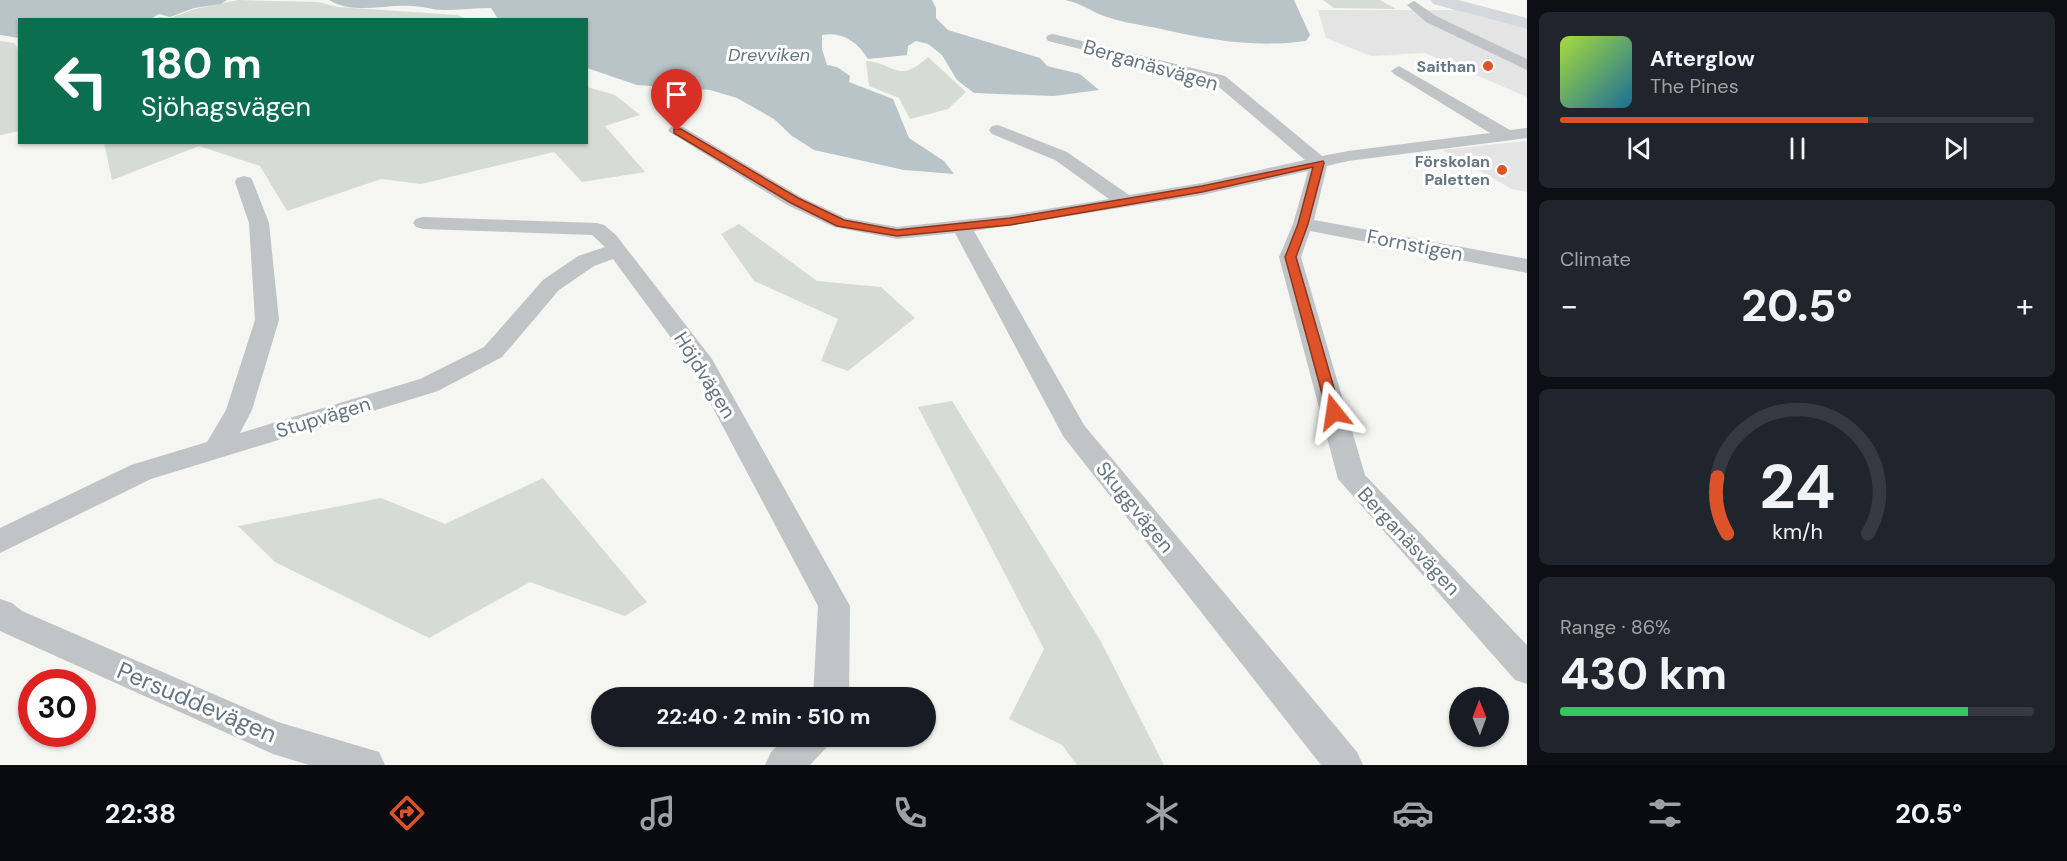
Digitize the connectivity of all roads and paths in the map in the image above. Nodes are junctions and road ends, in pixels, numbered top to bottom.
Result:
1 (1439, 0) edge
2 (1455, 0) edge
3 (1414, 5) dead end
4 (1527, 19) edge
5 (1527, 24) edge
6 (1053, 38) dead end
7 (1527, 65) edge
8 (1399, 71) dead end
9 (998, 130) dead end
10 (677, 131) dead end
11 (1518, 134) edge
12 (1319, 163) junction
13 (244, 182) dead end
14 (1126, 202) junction
15 (423, 223) dead end
16 (1303, 224) junction
17 (961, 226) junction
18 (618, 250) junction
19 (1527, 266) edge
20 (217, 449) junction
21 (0, 541) edge
22 (0, 612) edge
23 (1527, 669) edge
24 (831, 687) edge
25 (802, 747) edge
26 (366, 765) edge
27 (784, 765) edge
28 (1344, 765) edge

1 - 5 main road
2 - 4 main road
3 - 7 street
6 - 12 street, Berganäsvägen
8 - 11 street
9 - 14 street
10 - 17 street
11 - 12 street
12 - 14 street
12 - 16 street, Berganäsvägen
13 - 20 street
14 - 17 street
15 - 18 street, Höjdvägen
16 - 19 street, Fornstigen
16 - 23 street, Berganäsvägen
17 - 28 street, Skuggvägen
18 - 20 street, Stupvägen
18 - 24 street, Höjdvägen
20 - 21 street, Stupvägen
22 - 26 street, Persuddevägen
25 - 27 street

